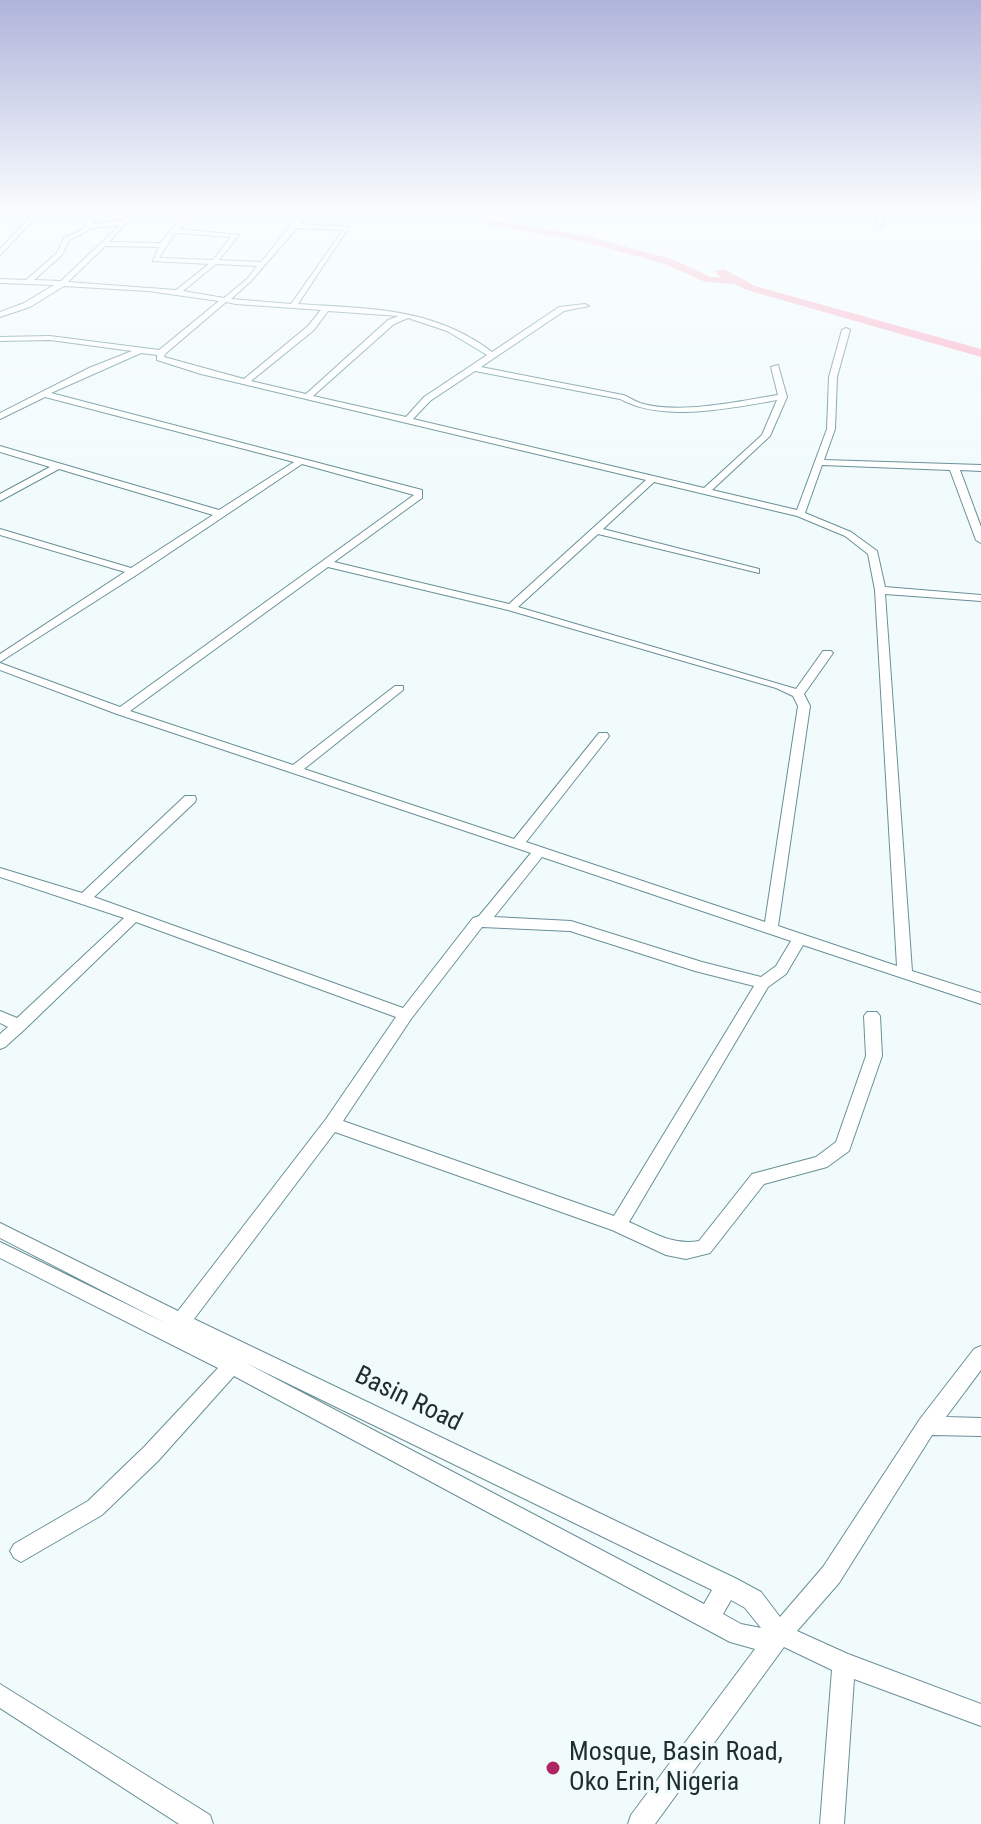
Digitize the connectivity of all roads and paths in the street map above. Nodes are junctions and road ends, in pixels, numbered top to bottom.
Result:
1 (40, 297) edge
2 (204, 297) edge
3 (228, 297) edge
4 (299, 297) edge
5 (224, 300) junction
6 (293, 306) junction
7 (585, 306) dead end
8 (326, 309) junction
9 (0, 315) edge
10 (407, 315) junction
11 (846, 330) dead end
12 (3, 340) edge
13 (141, 351) junction
14 (161, 353) junction
15 (493, 356) junction
16 (775, 367) dead end
17 (474, 368) junction
18 (245, 382) junction
19 (44, 394) junction
20 (307, 397) junction
21 (783, 397) junction
22 (0, 416) edge
23 (408, 420) junction
24 (0, 449) edge
25 (981, 458) edge
26 (818, 462) junction
27 (298, 463) junction
28 (58, 466) junction
29 (958, 467) junction
30 (981, 468) edge
31 (652, 479) junction
32 (705, 492) junction
33 (0, 498) edge
34 (221, 514) junction
35 (800, 514) junction
36 (594, 530) junction
37 (0, 532) edge
38 (981, 540) edge
39 (328, 564) junction
40 (755, 571) dead end
41 (134, 572) junction
42 (880, 590) junction
43 (981, 598) edge
44 (511, 608) junction
45 (827, 653) dead end
46 (1, 665) edge
47 (399, 688) dead end
48 (798, 694) junction
49 (121, 712) junction
50 (603, 736) dead end
51 (296, 769) junction
52 (190, 799) dead end
53 (518, 843) junction
54 (540, 851) junction
55 (0, 872) edge
56 (84, 898) junction
57 (134, 916) junction
58 (482, 922) junction
59 (771, 928) junction
60 (799, 939) junction
61 (905, 974) junction
62 (763, 983) junction
63 (981, 999) edge
64 (406, 1015) junction
65 (0, 1016) edge
66 (872, 1016) dead end
67 (19, 1026) junction
68 (0, 1043) edge
69 (332, 1124) junction
70 (618, 1225) junction
71 (0, 1230) edge
72 (0, 1250) edge
73 (181, 1322) junction
74 (981, 1355) edge
75 (238, 1359) junction
76 (927, 1426) junction
77 (981, 1427) edge
78 (21, 1551) dead end
79 (727, 1586) junction
80 (708, 1618) junction
81 (780, 1634) junction
82 (844, 1664) junction
83 (0, 1695) edge
84 (981, 1715) edge
85 (201, 1824) edge
86 (640, 1824) edge
87 (832, 1824) edge

1 - 9 street
2 - 5 street
3 - 5 street
4 - 6 street
5 - 6 street
5 - 14 street
6 - 8 street
7 - 15 street
8 - 10 street
8 - 18 street
10 - 15 street
10 - 20 street
11 - 26 street
12 - 13 street
13 - 14 street
13 - 19 street
14 - 18 street
15 - 17 street
16 - 21 street
17 - 21 street
17 - 23 street
18 - 20 street
19 - 22 street
19 - 27 street
20 - 23 street
21 - 32 street
23 - 31 street
24 - 28 street
25 - 29 street
26 - 29 street
26 - 35 street
27 - 34 street
27 - 39 street
28 - 33 street
28 - 34 street
29 - 30 street
29 - 38 street
31 - 32 street
31 - 36 street
32 - 35 street
34 - 41 street
35 - 42 street
36 - 40 street
36 - 44 street
37 - 41 street
39 - 44 street
39 - 49 street
41 - 46 street
42 - 43 street
42 - 61 street
44 - 48 street
45 - 48 street
46 - 49 street
47 - 51 street
48 - 59 street
49 - 51 street
50 - 53 street
51 - 53 street
52 - 56 street
53 - 54 street
54 - 58 street
54 - 59 street
55 - 56 street
56 - 57 street
57 - 64 street
57 - 67 street
58 - 62 street
58 - 64 street
59 - 60 street
60 - 61 street
60 - 62 street
61 - 63 street
62 - 70 street
64 - 69 street
65 - 67 street
66 - 70 street
67 - 68 street
69 - 70 street
69 - 73 street
71 - 73 street, Basin Road
72 - 75 street, Basin Road
73 - 75 street, Basin Road
74 - 76 street
75 - 78 street
75 - 79 street, Basin Road
75 - 80 street, Basin Road
76 - 77 street
76 - 81 street
79 - 80 street
79 - 81 street, Basin Road
80 - 81 street, Basin Road
81 - 82 street, Basin Road
81 - 86 street
82 - 84 street, Basin Road
82 - 87 street
83 - 85 street

